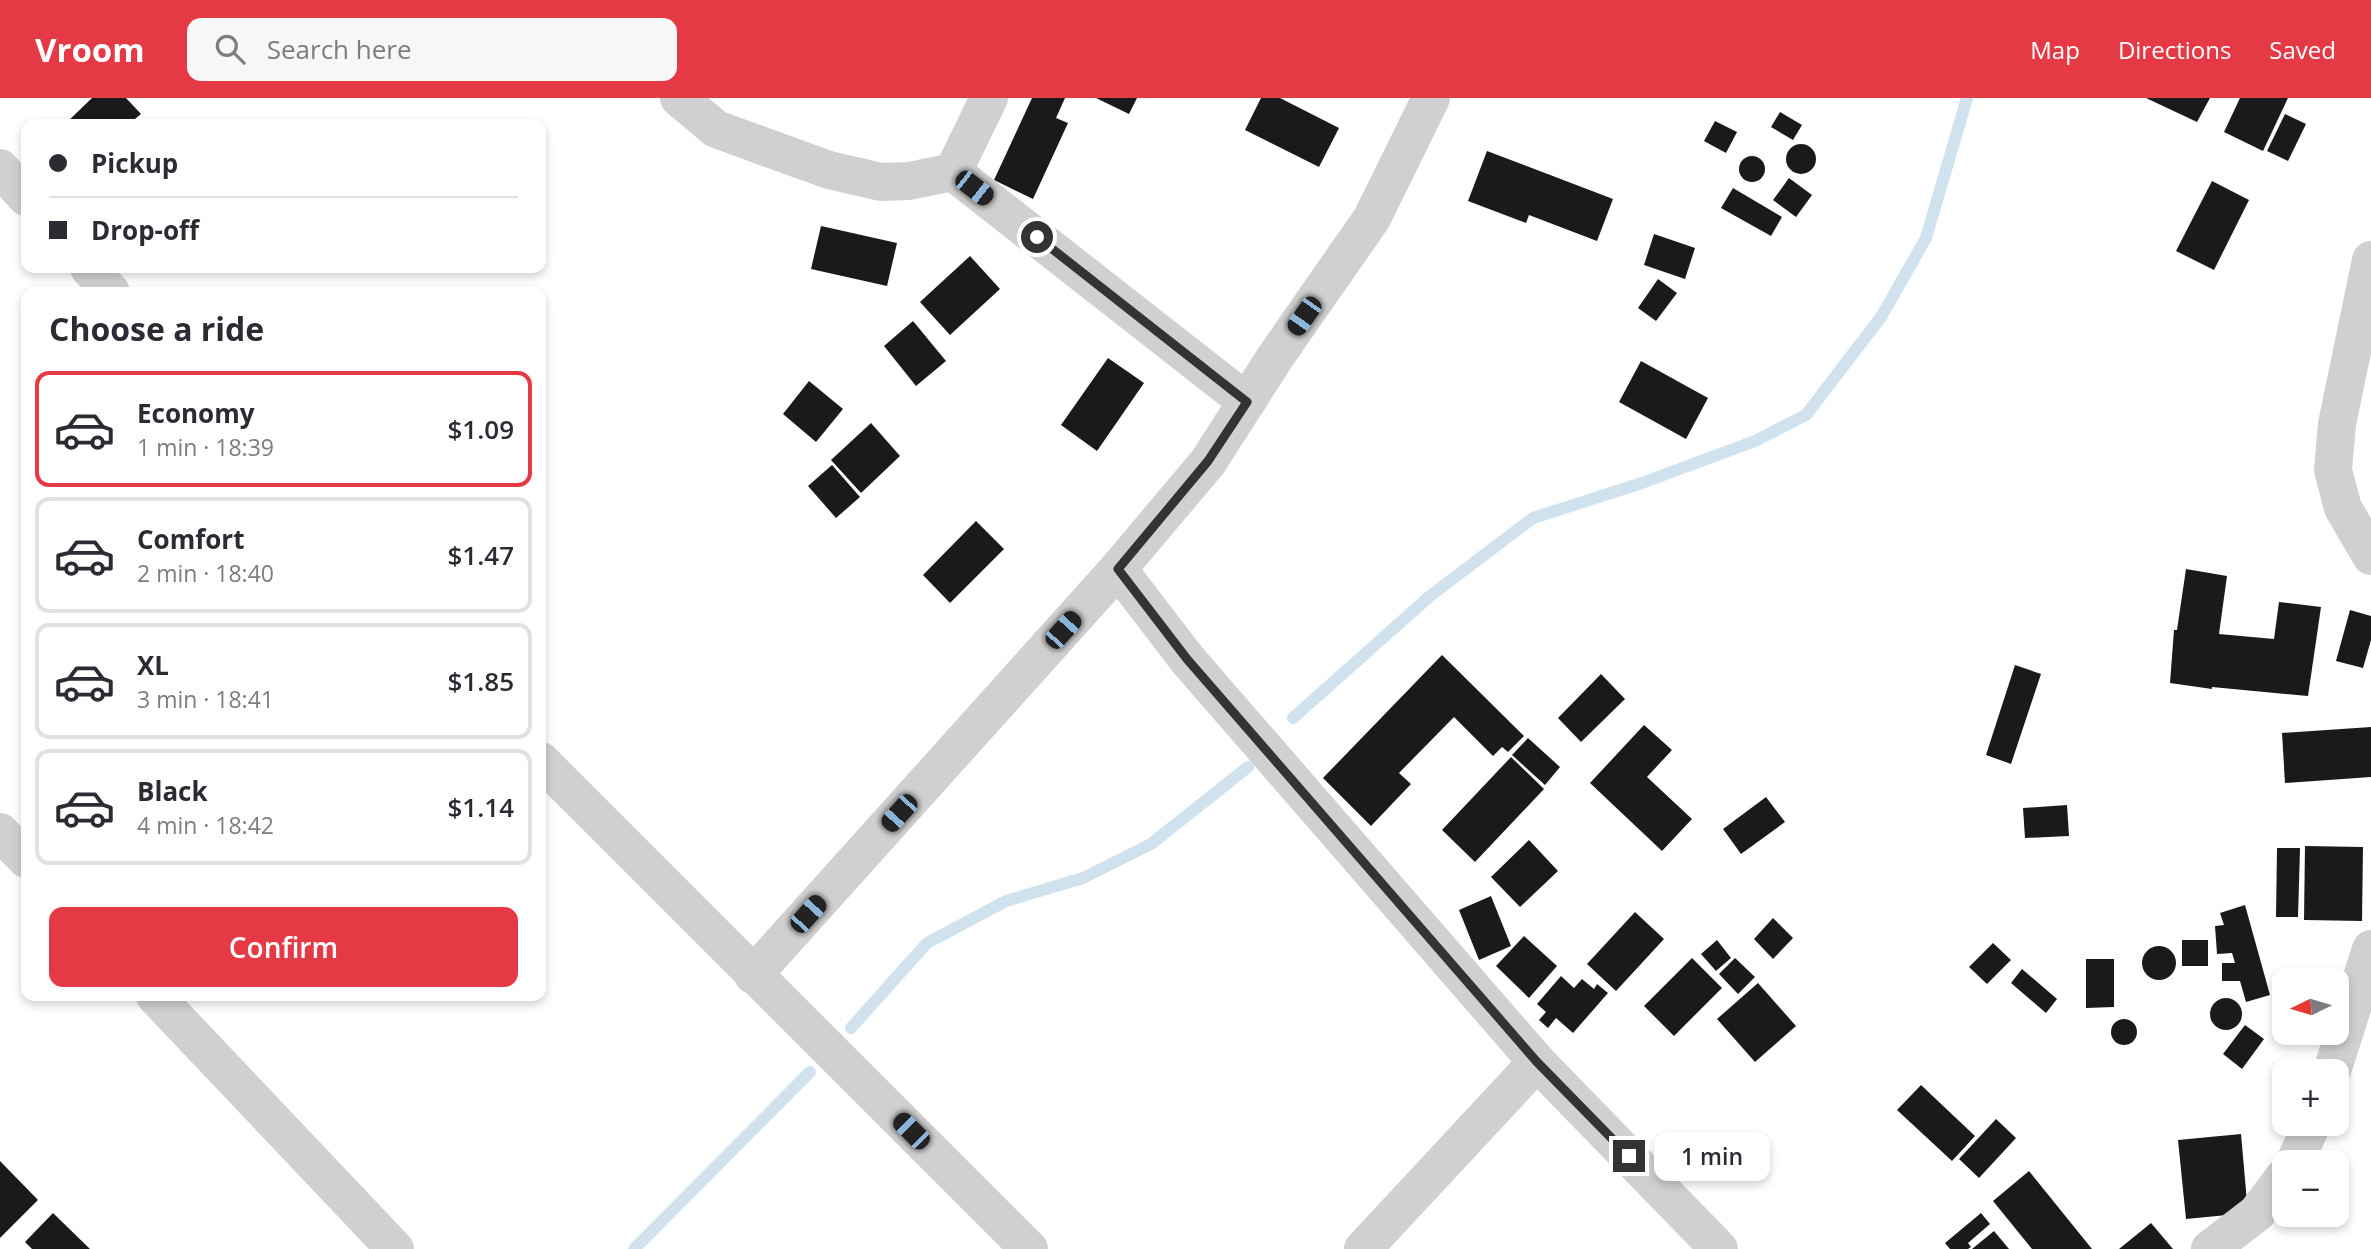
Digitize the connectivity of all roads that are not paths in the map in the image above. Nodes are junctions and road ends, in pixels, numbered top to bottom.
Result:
1 (679, 98) edge
2 (989, 98) edge
3 (1432, 98) edge
4 (0, 168) edge
5 (953, 172) junction
6 (21, 191) edge
7 (2371, 260) edge
8 (94, 273) edge
9 (106, 287) edge
10 (1247, 402) junction
11 (2371, 556) edge
12 (1118, 569) junction
13 (546, 766) edge
14 (2371, 949) edge
15 (753, 975) junction
16 (160, 1001) edge
17 (2336, 1059) edge
18 (1537, 1062) junction
19 (2272, 1193) edge
20 (395, 1249) edge
21 (1029, 1249) edge
22 (1363, 1249) edge
23 (1719, 1249) edge
24 (2210, 1249) edge

1 - 5 street
2 - 5 street
3 - 10 street
4 - 6 street
5 - 10 street
7 - 11 street
8 - 9 street
10 - 12 street
12 - 15 street
12 - 18 street
13 - 15 street
14 - 17 street
15 - 21 street
16 - 20 street
18 - 22 street
18 - 23 street
19 - 24 street

